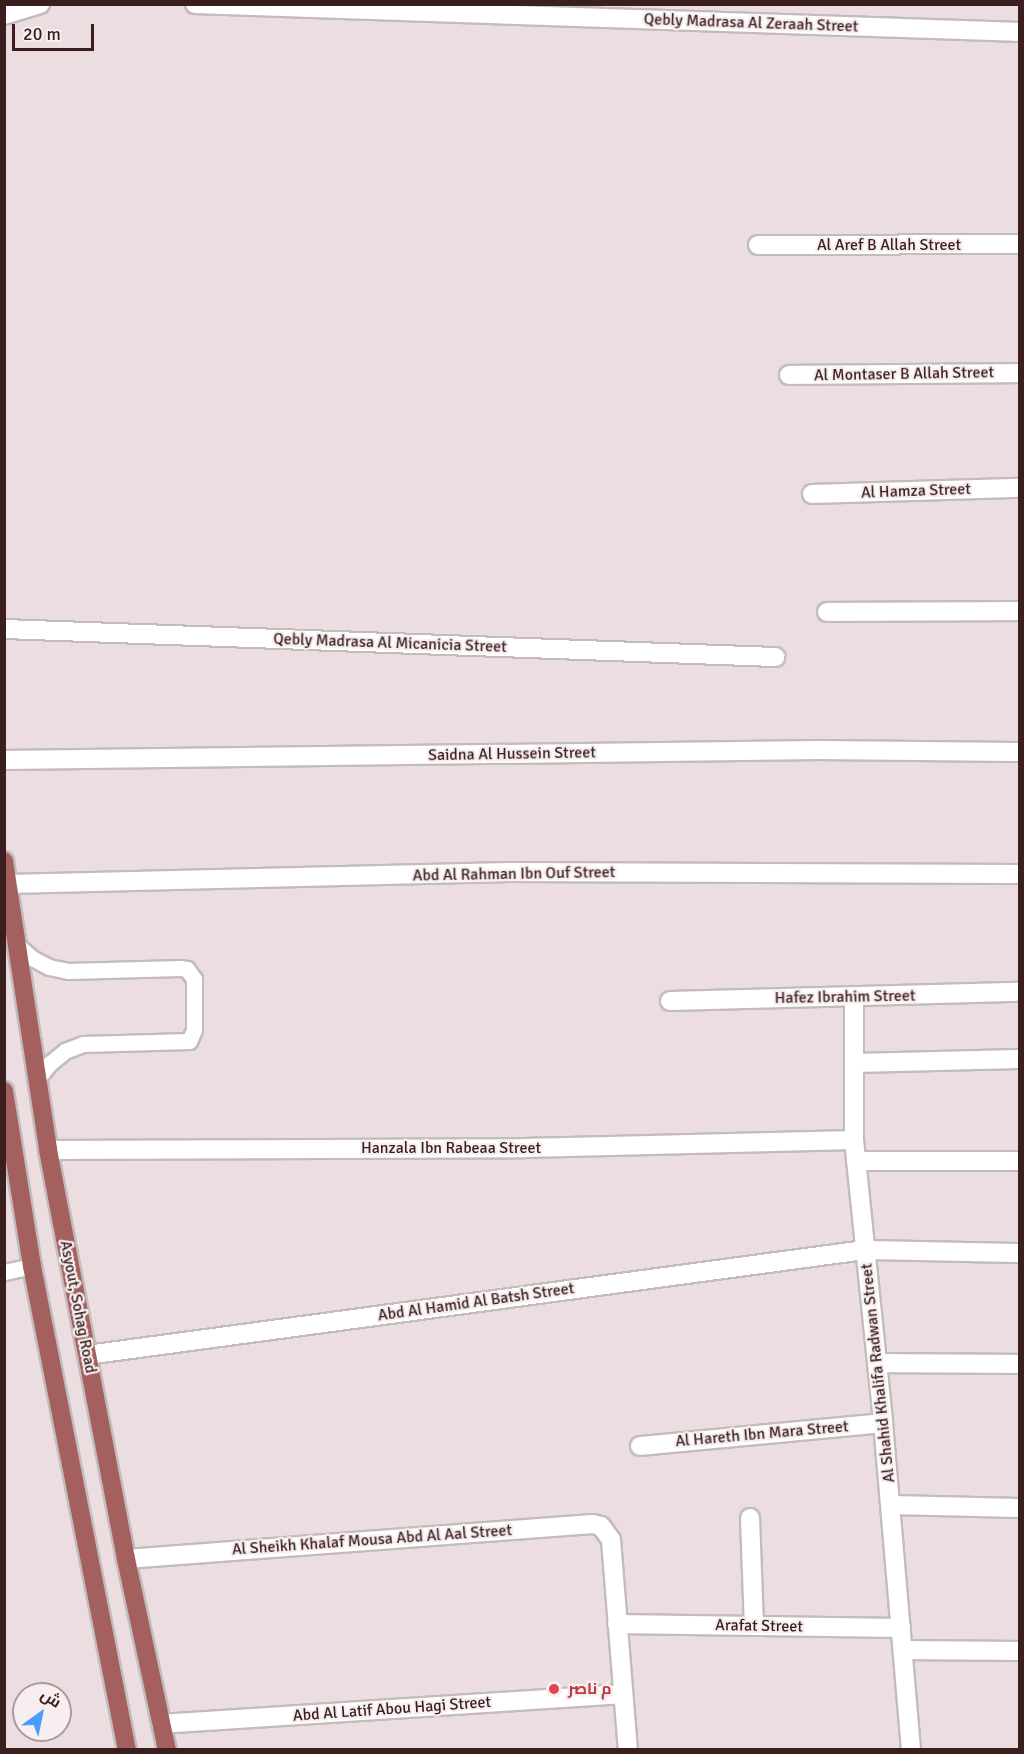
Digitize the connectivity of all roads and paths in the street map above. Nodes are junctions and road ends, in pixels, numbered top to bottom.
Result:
1 (40, 4) edge
2 (195, 4) edge
3 (4, 15) edge
4 (1020, 32) edge
5 (1020, 244) edge
6 (758, 245) dead end
7 (1020, 373) edge
8 (789, 375) dead end
9 (1020, 488) edge
10 (812, 494) dead end
11 (1020, 611) edge
12 (827, 612) dead end
13 (4, 629) edge
14 (775, 657) dead end
15 (1020, 752) edge
16 (4, 760) edge
17 (4, 861) edge
18 (1020, 874) edge
19 (8, 884) junction
20 (16, 945) junction
21 (1020, 993) edge
22 (854, 996) junction
23 (670, 1001) dead end
24 (1020, 1059) edge
25 (854, 1063) junction
26 (38, 1078) junction
27 (4, 1091) edge
28 (854, 1140) junction
29 (48, 1150) junction
30 (856, 1161) junction
31 (1020, 1161) edge
32 (865, 1250) junction
33 (1020, 1253) edge
34 (32, 1266) junction
35 (4, 1272) edge
36 (87, 1355) junction
37 (877, 1363) junction
38 (1020, 1364) edge
39 (883, 1423) junction
40 (640, 1446) dead end
41 (891, 1505) junction
42 (1020, 1508) edge
43 (750, 1518) dead end
44 (126, 1559) junction
45 (617, 1624) junction
46 (754, 1626) junction
47 (901, 1628) junction
48 (903, 1650) junction
49 (1020, 1651) edge
50 (623, 1694) junction
51 (161, 1724) junction
52 (127, 1749) edge
53 (167, 1749) edge
54 (628, 1749) edge
55 (911, 1749) edge

1 - 3 street
2 - 4 street, Qebly Madrasa Al Zeraah Street
5 - 6 street, Al Aref B Allah Street
7 - 8 street, Al Montaser B Allah Street
9 - 10 street, Al Hamza Street
11 - 12 street
13 - 14 street, Qebly Madrasa Al Micanicia Street
15 - 16 street, Saidna Al Hussein Street
17 - 19 main road, Asyout, Sohag Road
18 - 19 street, Abd Al Rahman Ibn Ouf Street
19 - 20 main road, Asyout, Sohag Road
20 - 26 main road, Asyout, Sohag Road
20 - 26 lane
21 - 22 street, Hafez Ibrahim Street
22 - 23 street, Hafez Ibrahim Street
22 - 25 street, Al Shahid Khalifa Radwan Street
24 - 25 street
25 - 28 street, Al Shahid Khalifa Radwan Street
26 - 29 main road, Asyout, Sohag Road
27 - 34 main road
28 - 29 street, Hanzala Ibn Rabeaa Street
28 - 30 street, Al Shahid Khalifa Radwan Street
29 - 36 main road, Asyout, Sohag Road
30 - 31 street
30 - 32 street, Al Shahid Khalifa Radwan Street
32 - 33 street, Abd Al Hamid Al Batsh Street
32 - 36 street, Abd Al Hamid Al Batsh Street
32 - 37 street, Al Shahid Khalifa Radwan Street
34 - 35 lane
34 - 52 main road
36 - 44 main road, Asyout, Sohag Road
37 - 38 street
37 - 39 street, Al Shahid Khalifa Radwan Street
39 - 40 street, Al Hareth Ibn Mara Street
39 - 41 street, Al Shahid Khalifa Radwan Street
41 - 42 street
41 - 47 street, Al Shahid Khalifa Radwan Street
43 - 46 street
44 - 45 street, Al Sheikh Khalaf Mousa Abd Al Aal Street
44 - 51 main road, Asyout, Sohag Road
45 - 46 street, Arafat Street
45 - 50 street
46 - 47 street, Arafat Street
47 - 48 street, Al Shahid Khalifa Radwan Street
48 - 49 street
48 - 55 street, Al Shahid Khalifa Radwan Street
50 - 51 street, Abd Al Latif Abou Hagi Street
50 - 54 street
51 - 53 main road, Asyout, Sohag Road

